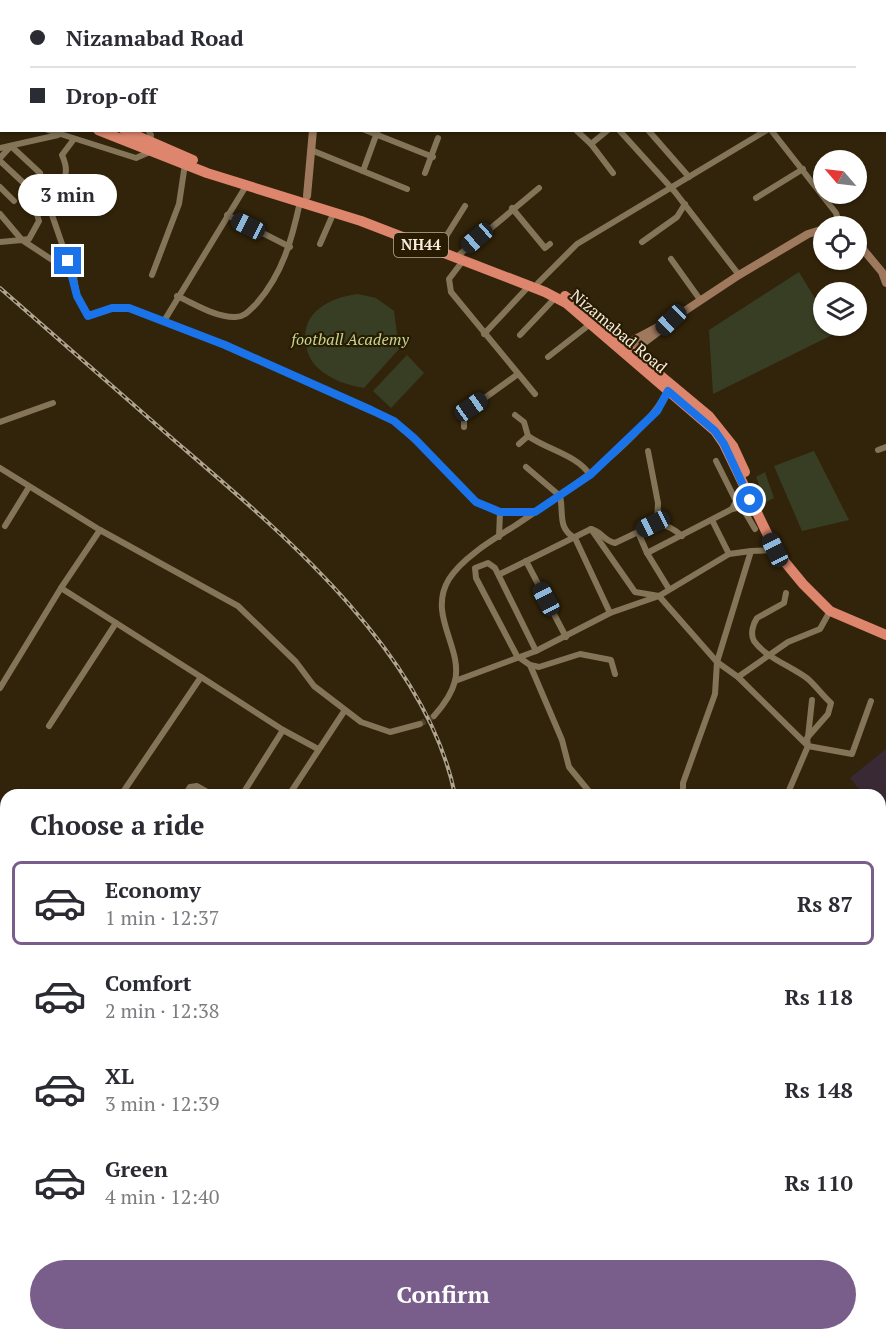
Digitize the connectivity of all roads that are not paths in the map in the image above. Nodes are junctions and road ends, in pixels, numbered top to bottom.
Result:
1 (53, 132) edge
2 (107, 132) edge
3 (129, 132) edge
4 (313, 132) edge
5 (578, 132) edge
6 (606, 132) edge
7 (621, 132) edge
8 (650, 132) edge
9 (766, 132) edge
10 (771, 132) edge
11 (377, 133) edge
12 (58, 134) junction
13 (438, 138) dead end
14 (74, 139) junction
15 (150, 141) edge
16 (591, 144) junction
17 (11, 146) junction
18 (0, 148) edge
19 (311, 150) junction
20 (433, 157) junction
21 (0, 160) edge
22 (185, 164) junction
23 (803, 169) junction
24 (363, 171) junction
25 (425, 173) dead end
26 (613, 173) dead end
27 (40, 174) dead end
28 (689, 177) junction
29 (246, 186) junction
30 (0, 187) edge
31 (29, 188) dead end
32 (540, 188) dead end
33 (671, 188) junction
34 (56, 189) junction
35 (407, 189) dead end
36 (756, 198) dead end
37 (304, 199) junction
38 (14, 201) dead end
39 (685, 204) junction
40 (465, 206) dead end
41 (512, 208) junction
42 (334, 212) junction
43 (0, 214) edge
44 (227, 215) junction
45 (837, 216) edge
46 (813, 232) edge
47 (22, 240) junction
48 (642, 242) dead end
49 (0, 243) edge
50 (320, 244) dead end
51 (550, 244) dead end
52 (440, 246) junction
53 (290, 247) junction
54 (867, 254) edge
55 (461, 258) junction
56 (670, 259) dead end
57 (152, 275) dead end
58 (739, 275) junction
59 (885, 276) edge
60 (74, 277) junction
61 (534, 284) junction
62 (177, 296) junction
63 (555, 298) junction
64 (701, 301) junction
65 (164, 321) junction
66 (589, 325) junction
67 (484, 334) junction
68 (520, 334) dead end
69 (625, 350) junction
70 (548, 357) dead end
71 (519, 374) junction
72 (668, 391) junction
73 (535, 394) dead end
74 (53, 403) dead end
75 (515, 415) dead end
76 (0, 422) edge
77 (464, 427) dead end
78 (528, 435) junction
79 (519, 444) dead end
80 (886, 447) edge
81 (878, 450) dead end
82 (648, 451) dead end
83 (716, 461) dead end
84 (526, 467) dead end
85 (0, 468) edge
86 (590, 475) junction
87 (29, 487) junction
88 (560, 496) junction
89 (732, 508) junction
90 (500, 512) junction
91 (535, 512) junction
92 (712, 520) junction
93 (657, 524) junction
94 (4, 526) dead end
95 (591, 529) junction
96 (755, 529) dead end
97 (100, 530) junction
98 (638, 532) junction
99 (682, 536) junction
100 (499, 537) junction
101 (575, 538) junction
102 (775, 550) junction
103 (751, 551) junction
104 (647, 553) junction
105 (729, 554) junction
106 (526, 561) junction
107 (500, 574) junction
108 (62, 588) junction
109 (669, 589) junction
110 (786, 593) dead end
111 (659, 596) junction
112 (830, 611) junction
113 (610, 613) junction
114 (117, 623) junction
115 (886, 630) edge
116 (886, 634) edge
117 (566, 637) junction
118 (536, 651) junction
119 (771, 655) junction
120 (517, 656) junction
121 (717, 662) junction
122 (530, 665) junction
123 (615, 674) dead end
124 (738, 676) junction
125 (201, 677) junction
126 (455, 681) junction
127 (0, 688) edge
128 (812, 700) dead end
129 (871, 701) dead end
130 (345, 710) junction
131 (434, 716) tunnel mouth
132 (420, 724) tunnel mouth
133 (49, 726) dead end
134 (283, 730) junction
135 (808, 737) junction
136 (808, 746) junction
137 (318, 749) junction
138 (125, 789) edge
139 (189, 789) edge
140 (202, 789) edge
141 (246, 789) edge
142 (293, 789) edge
143 (587, 789) edge
144 (683, 789) edge
145 (790, 789) edge

1 - 12 street
2 - 15 highway, Nizamabad Road / NH44
3 - 15 highway, Nizamabad Road / NH44
4 - 19 main road
5 - 16 street
6 - 16 street
7 - 33 street
8 - 28 street
9 - 28 street
10 - 23 street
11 - 20 street
11 - 24 street
12 - 14 street
12 - 17 street
13 - 20 street
14 - 15 street
14 - 34 street
15 - 22 highway, Nizamabad Road / NH44
15 - 37 highway, Nizamabad Road / NH44
16 - 26 street
17 - 18 street
17 - 21 street
17 - 27 street
19 - 24 street
19 - 37 main road
20 - 25 street
21 - 31 street
22 - 29 highway, Nizamabad Road / NH44
22 - 57 street
23 - 36 street
23 - 45 street
24 - 35 street
28 - 33 street
29 - 37 highway, Nizamabad Road / NH44
29 - 44 street
30 - 38 street
32 - 41 street
33 - 39 street
33 - 61 street
34 - 47 street
34 - 60 street
37 - 42 highway, Nizamabad Road / NH44
37 - 52 highway, Nizamabad Road / NH44
37 - 53 street
39 - 48 street
39 - 58 street
40 - 52 street
41 - 51 street
41 - 55 street
42 - 50 street
42 - 55 highway, Nizamabad Road / NH44
43 - 47 street
44 - 53 street
44 - 62 street
46 - 58 main road
47 - 49 street
47 - 60 street
52 - 55 highway, Nizamabad Road / NH44
53 - 62 street
54 - 59 main road
55 - 61 highway, Nizamabad Road / NH44
55 - 67 street
56 - 64 street
58 - 64 main road
60 - 65 street
61 - 63 highway, Nizamabad Road / NH44
61 - 67 street
61 - 69 highway, Nizamabad Road / NH44
62 - 65 street
63 - 66 highway, Nizamabad Road / NH44
63 - 68 street
64 - 69 main road
65 - 90 street
66 - 69 highway, Nizamabad Road / NH44
66 - 70 street
67 - 71 street
69 - 72 highway, Nizamabad Road / NH44
69 - 115 highway, Nizamabad Road / NH44
71 - 73 street
71 - 77 street
72 - 86 street
72 - 102 highway, Nizamabad Road / NH44
74 - 76 street
75 - 78 street
78 - 79 street
78 - 86 street
80 - 81 street
82 - 93 street
83 - 89 street
84 - 88 street
85 - 87 street
86 - 88 street
87 - 94 street
87 - 97 street
88 - 91 street
88 - 101 street
89 - 92 street
89 - 96 street
90 - 91 street
90 - 100 street
91 - 100 street
92 - 99 street
92 - 105 street
93 - 98 street
93 - 99 street
95 - 98 street
95 - 101 street
95 - 111 street
97 - 108 street
97 - 130 street
98 - 104 street
99 - 104 street
100 - 126 street
101 - 106 street
101 - 113 street
102 - 103 street
102 - 112 highway, Nizamabad Road / NH44
103 - 105 street
103 - 121 street
104 - 109 street
105 - 109 street
106 - 107 street
106 - 117 street
107 - 118 street
107 - 120 street
108 - 114 street
108 - 127 street
109 - 111 street
110 - 119 street
111 - 113 street
111 - 121 street
112 - 116 highway, Nizamabad Road / NH44
112 - 119 street
113 - 117 street
114 - 125 street
114 - 133 street
117 - 118 street
118 - 120 street
119 - 124 street
119 - 135 street
120 - 122 street
120 - 126 street
121 - 124 street
121 - 144 street
122 - 123 street
122 - 143 street
124 - 136 street
125 - 134 street
125 - 138 street
126 - 131 street
128 - 135 street
129 - 136 street
130 - 132 street
130 - 137 street
134 - 137 street
134 - 141 street
135 - 136 street
136 - 145 street
137 - 142 street
139 - 140 street

